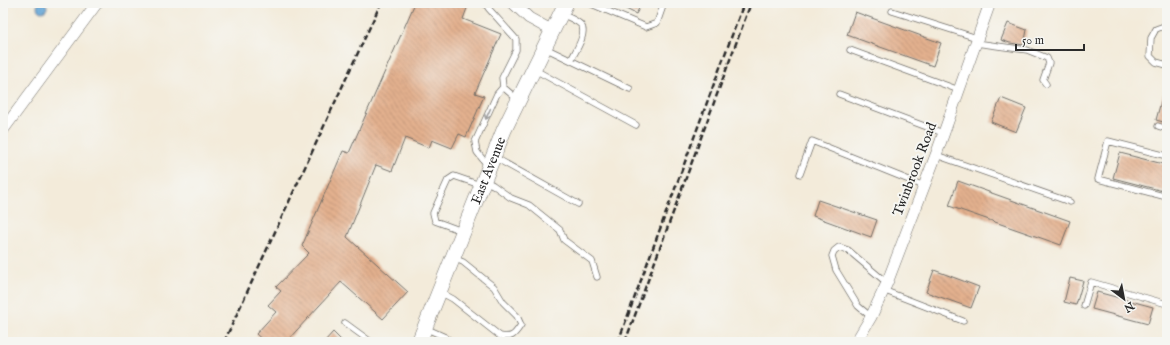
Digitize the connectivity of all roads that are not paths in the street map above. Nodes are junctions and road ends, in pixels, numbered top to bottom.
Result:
1 (98, 3) edge
2 (485, 3) edge
3 (513, 3) edge
4 (589, 3) edge
5 (664, 3) edge
6 (990, 3) edge
7 (564, 8) edge
8 (892, 11) dead end
9 (1167, 25) edge
10 (553, 31) junction
11 (976, 41) junction
12 (545, 48) junction
13 (850, 50) dead end
14 (571, 60) junction
15 (1167, 65) edge
16 (534, 69) junction
17 (1046, 84) dead end
18 (502, 87) junction
19 (630, 89) dead end
20 (959, 90) junction
21 (839, 94) dead end
22 (519, 100) junction
23 (636, 126) dead end
24 (1158, 126) dead end
25 (1167, 129) edge
26 (3, 130) edge
27 (943, 134) junction
28 (936, 155) junction
29 (1167, 156) edge
30 (487, 173) junction
31 (800, 174) dead end
32 (924, 186) junction
33 (1167, 197) edge
34 (1070, 202) dead end
35 (578, 204) dead end
36 (464, 232) junction
37 (453, 258) junction
38 (596, 277) dead end
39 (885, 286) junction
40 (439, 291) junction
41 (1167, 304) edge
42 (1084, 306) dead end
43 (871, 317) junction
44 (963, 321) dead end
45 (345, 323) dead end
46 (422, 335) edge
47 (371, 342) edge
48 (452, 342) edge
49 (856, 342) edge

1 - 26 street
2 - 18 lane
3 - 10 street
4 - 5 lane
6 - 11 street, Twinbrook Road
7 - 10 street, East Avenue
7 - 14 lane
8 - 11 lane
9 - 15 lane
10 - 12 street, East Avenue
11 - 17 lane
11 - 20 street, Twinbrook Road
12 - 14 lane
12 - 16 street, East Avenue
13 - 20 lane
14 - 19 lane
16 - 22 street, East Avenue
16 - 23 lane
18 - 22 lane
18 -> 30 lane
20 - 27 street, Twinbrook Road
21 - 27 lane
22 - 30 street, East Avenue
24 - 25 lane
27 - 28 street, Twinbrook Road
28 - 32 street, Twinbrook Road
28 - 34 lane
29 - 33 lane
30 - 35 lane
30 - 36 street, East Avenue
30 - 36 lane
30 - 38 lane
31 - 32 lane
32 - 39 street, Twinbrook Road
36 - 37 street, East Avenue
37 - 40 street, East Avenue
37 - 40 lane
39 - 43 street, Twinbrook Road
39 - 43 lane
39 - 44 lane
40 - 46 street, East Avenue
41 - 42 lane
43 - 49 street, Twinbrook Road
45 - 47 lane
46 - 48 lane

